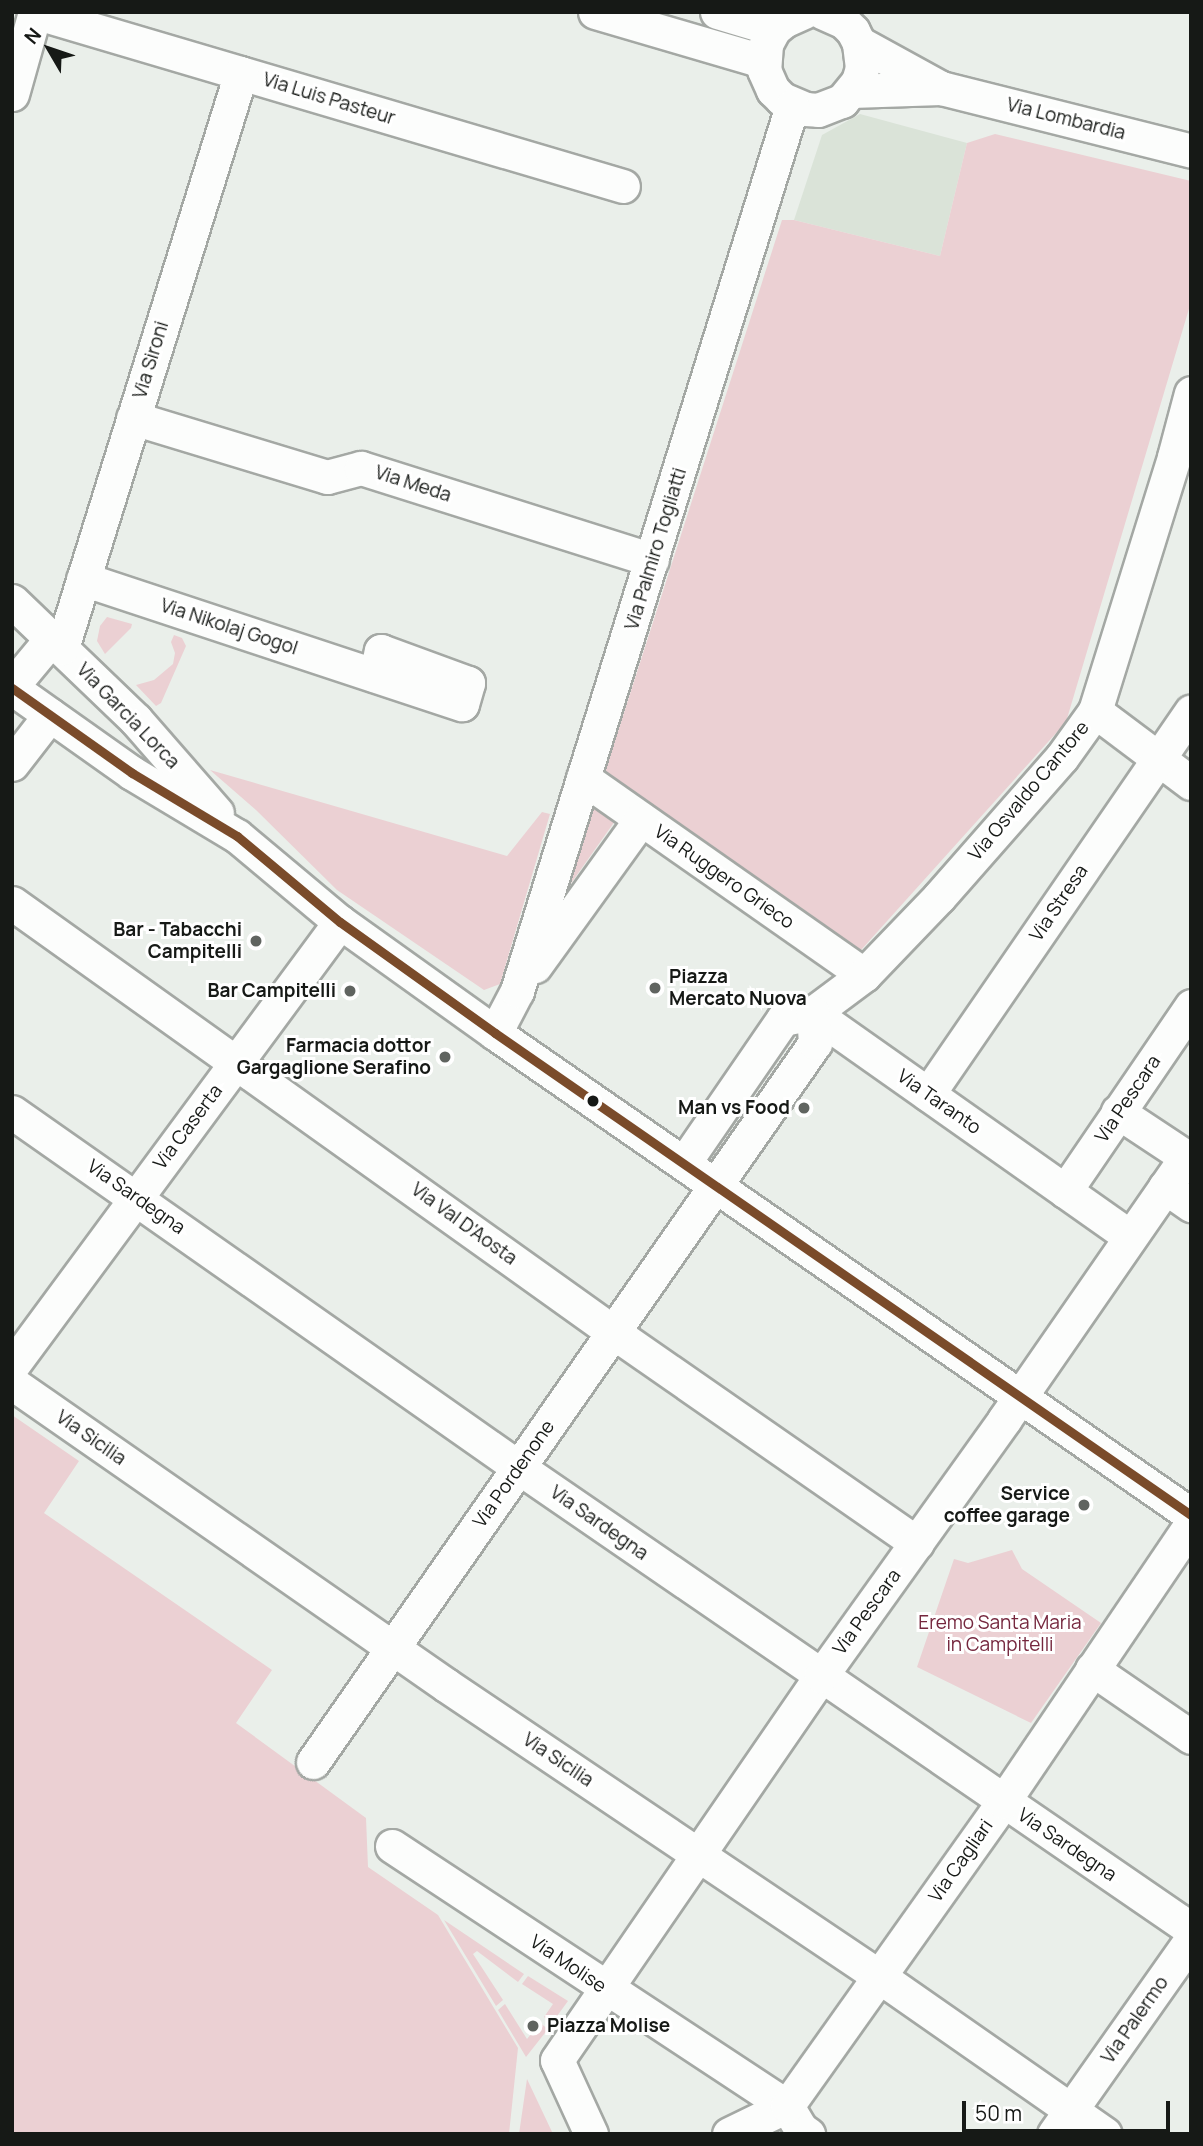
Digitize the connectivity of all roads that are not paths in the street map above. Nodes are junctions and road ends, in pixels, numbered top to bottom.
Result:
1 (35, 12) edge
2 (595, 12) edge
3 (718, 12) edge
4 (817, 20) edge
5 (763, 61) junction
6 (241, 73) junction
7 (941, 88) junction
8 (851, 92) junction
9 (12, 94) edge
10 (792, 106) junction
11 (1191, 151) edge
12 (623, 186) dead end
13 (1191, 393) edge
14 (133, 418) junction
15 (1182, 462) edge
16 (652, 560) junction
17 (83, 579) junction
18 (12, 601) edge
19 (57, 643) junction
20 (375, 675) dead end
21 (12, 687) edge
22 (1095, 711) junction
23 (1191, 712) edge
24 (50, 715) junction
25 (1158, 759) junction
26 (12, 764) edge
27 (583, 778) junction
28 (1191, 783) edge
29 (641, 819) junction
30 (237, 836) junction
31 (12, 903) edge
32 (340, 922) junction
33 (864, 975) junction
34 (517, 991) junction
35 (1191, 1006) edge
36 (813, 1013) junction
37 (495, 1033) junction
38 (238, 1062) junction
39 (928, 1094) junction
40 (12, 1112) edge
41 (1118, 1112) junction
42 (684, 1163) junction
43 (715, 1185) junction
44 (1065, 1191) junction
45 (135, 1196) junction
46 (1178, 1196) edge
47 (1130, 1237) junction
48 (613, 1332) junction
49 (12, 1366) edge
50 (12, 1383) edge
51 (1019, 1398) junction
52 (518, 1467) junction
53 (1191, 1515) edge
54 (1191, 1524) edge
55 (917, 1543) junction
56 (394, 1646) junction
57 (1092, 1669) junction
58 (821, 1676) junction
59 (1191, 1737) edge
60 (313, 1762) dead end
61 (1003, 1802) junction
62 (392, 1846) dead end
63 (698, 1854) junction
64 (1191, 1929) edge
65 (1191, 1940) edge
66 (880, 1977) junction
67 (605, 1989) junction
68 (1062, 2122) edge
69 (800, 2126) edge
70 (591, 2134) edge
71 (729, 2134) edge
72 (1105, 2134) edge

1 - 6 street, Via Luis Pasteur
1 - 9 street
2 - 5 street
3 - 4 street, Via Lombardia
4 - 5 street
4 - 7 street, Via Lombardia
4 - 8 street
5 - 10 street
6 - 12 street, Via Luis Pasteur
6 - 14 street, Via Sironi
7 - 8 street, Via Lombardia
7 - 11 street, Via Lombardia
8 - 10 street
10 - 16 street, Via Palmiro Togliatti
13 - 15 street, Via Osvaldo Cantore
14 - 16 street, Via Meda
14 - 17 street, Via Sironi
15 - 22 street, Via Osvaldo Cantore
16 - 27 street, Via Palmiro Togliatti
17 - 19 street, Via Sironi
17 - 20 street, Via Nikolaj Gogol
18 - 19 street, Via Garcia Lorca
19 - 21 street
19 - 30 street, Via Garcia Lorca
21 - 24 street
22 - 25 street
22 - 33 street, Via Osvaldo Cantore
23 - 25 street, Via Stresa
24 - 26 street
24 - 30 street
25 - 28 street
25 - 39 street, Via Stresa
27 - 29 street, Via Ruggero Grieco
27 - 34 street, Via Palmiro Togliatti
29 - 33 street, Via Ruggero Grieco
29 - 34 street, Via Palmiro Togliatti
30 - 32 street
31 - 38 street, Via Val D'Aosta
32 - 37 street
32 - 38 street, Via Caserta
33 - 36 street, Via Osvaldo Cantore
34 - 37 street, Via Palmiro Togliatti
35 - 41 street, Via Pescara
36 - 39 street, Via Taranto
36 - 42 street, Via Osvaldo Cantore
36 - 43 street
37 - 42 street
38 - 45 street, Via Caserta
38 - 48 street, Via Val D'Aosta
39 - 44 street, Via Taranto
40 - 45 street, Via Sardegna
41 - 44 street, Via Pescara
41 - 46 street, Via Pescara
42 - 43 street
43 - 48 street, Via Pordenone
43 - 51 street
44 - 47 street, Via Taranto
45 - 49 street, Via Caserta
45 - 52 street, Via Sardegna
46 - 47 street, Via Pescara
47 - 51 street, Via Pescara
48 - 52 street, Via Pordenone
48 - 55 street, Via Val D'Aosta
50 - 56 street, Via Sicilia
51 - 53 street
51 - 55 street, Via Pescara
52 - 56 street, Via Pordenone
52 - 58 street, Via Sardegna
54 - 57 street, Via Cagliari
55 - 58 street, Via Pescara
56 - 60 street, Via Pordenone
56 - 63 street, Via Sicilia
57 - 59 street
57 - 61 street, Via Cagliari
58 - 61 street, Via Sardegna
58 - 63 street, Via Pescara
61 - 64 street, Via Sardegna
61 - 66 street, Via Cagliari
62 - 67 street, Via Molise
63 - 66 street, Via Sicilia
63 - 67 street, Via Pescara
65 - 68 street, Via Palermo
66 - 68 street, Via Sicilia
66 - 69 street, Via Cagliari
67 - 69 street, Via Molise
67 - 70 street, Via Pescara
68 - 72 street, Via Sicilia
69 - 71 street, Via Cagliari

